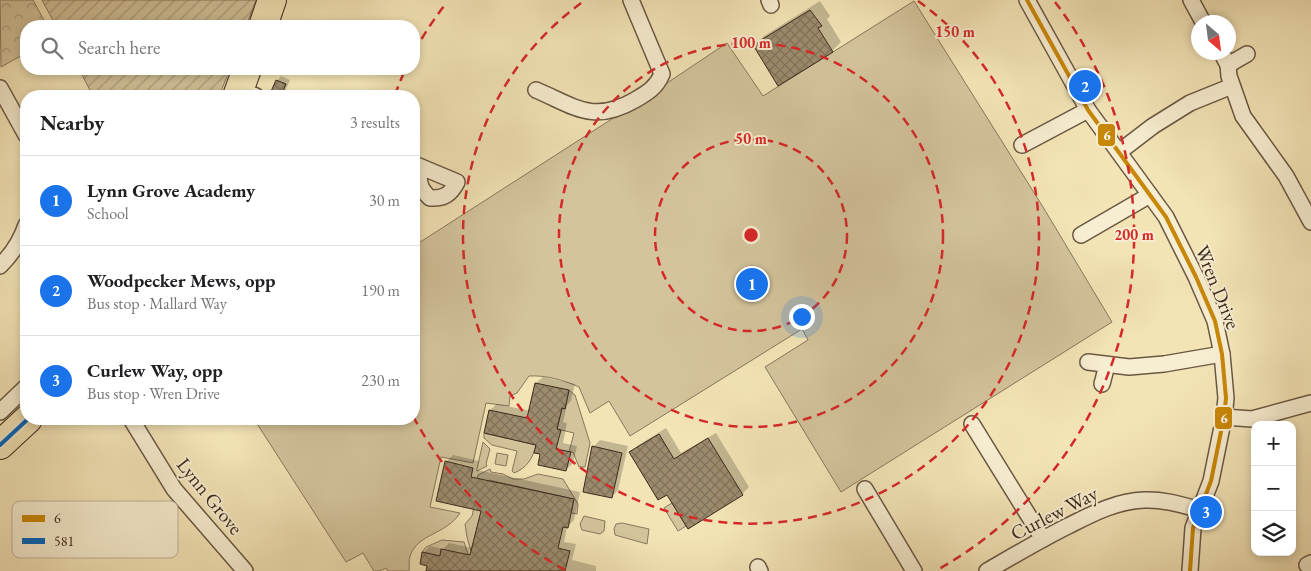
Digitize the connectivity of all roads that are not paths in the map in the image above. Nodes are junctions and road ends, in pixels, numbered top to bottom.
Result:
1 (272, 0) edge
2 (631, 0) edge
3 (1027, 0) edge
4 (1191, 0) edge
5 (1200, 15) edge
6 (264, 20) edge
7 (1247, 54) dead end
8 (1236, 56) edge
9 (1224, 60) edge
10 (1232, 86) junction
11 (0, 88) edge
12 (536, 90) dead end
13 (1088, 110) junction
14 (20, 124) edge
15 (1022, 145) dead end
16 (1119, 152) junction
17 (1150, 195) junction
18 (1311, 222) edge
19 (1081, 235) dead end
20 (20, 240) edge
21 (0, 266) edge
22 (1222, 354) junction
23 (1088, 362) dead end
24 (1107, 365) junction
25 (1102, 384) dead end
26 (20, 393) edge
27 (1311, 403) edge
28 (0, 412) edge
29 (1224, 417) junction
30 (972, 424) dead end
31 (22, 425) edge
32 (135, 425) edge
33 (0, 445) edge
34 (865, 489) dead end
35 (1200, 510) junction
36 (1043, 539) junction
37 (245, 571) edge
38 (914, 571) edge
39 (987, 571) edge
40 (1190, 571) edge

1 - 6 highway
2 - 12 street
3 - 13 street, Wren Drive
4 - 5 street
7 - 8 street
9 - 10 street
10 - 16 street
10 - 18 street
11 - 14 street
13 - 15 street
13 - 16 street, Wren Drive
16 - 17 street, Wren Drive
17 - 19 street
17 - 22 street, Wren Drive
20 - 21 street
22 - 24 street
22 - 29 street, Wren Drive
23 - 24 street
24 - 25 street
26 - 28 street
27 - 29 street
29 - 35 street, Wren Drive
30 - 36 street
31 - 33 highway
32 - 37 street, Lynn Grove
34 - 38 street
35 - 36 street, Curlew Way
35 - 40 street, Wren Drive
36 - 39 street, Curlew Way

